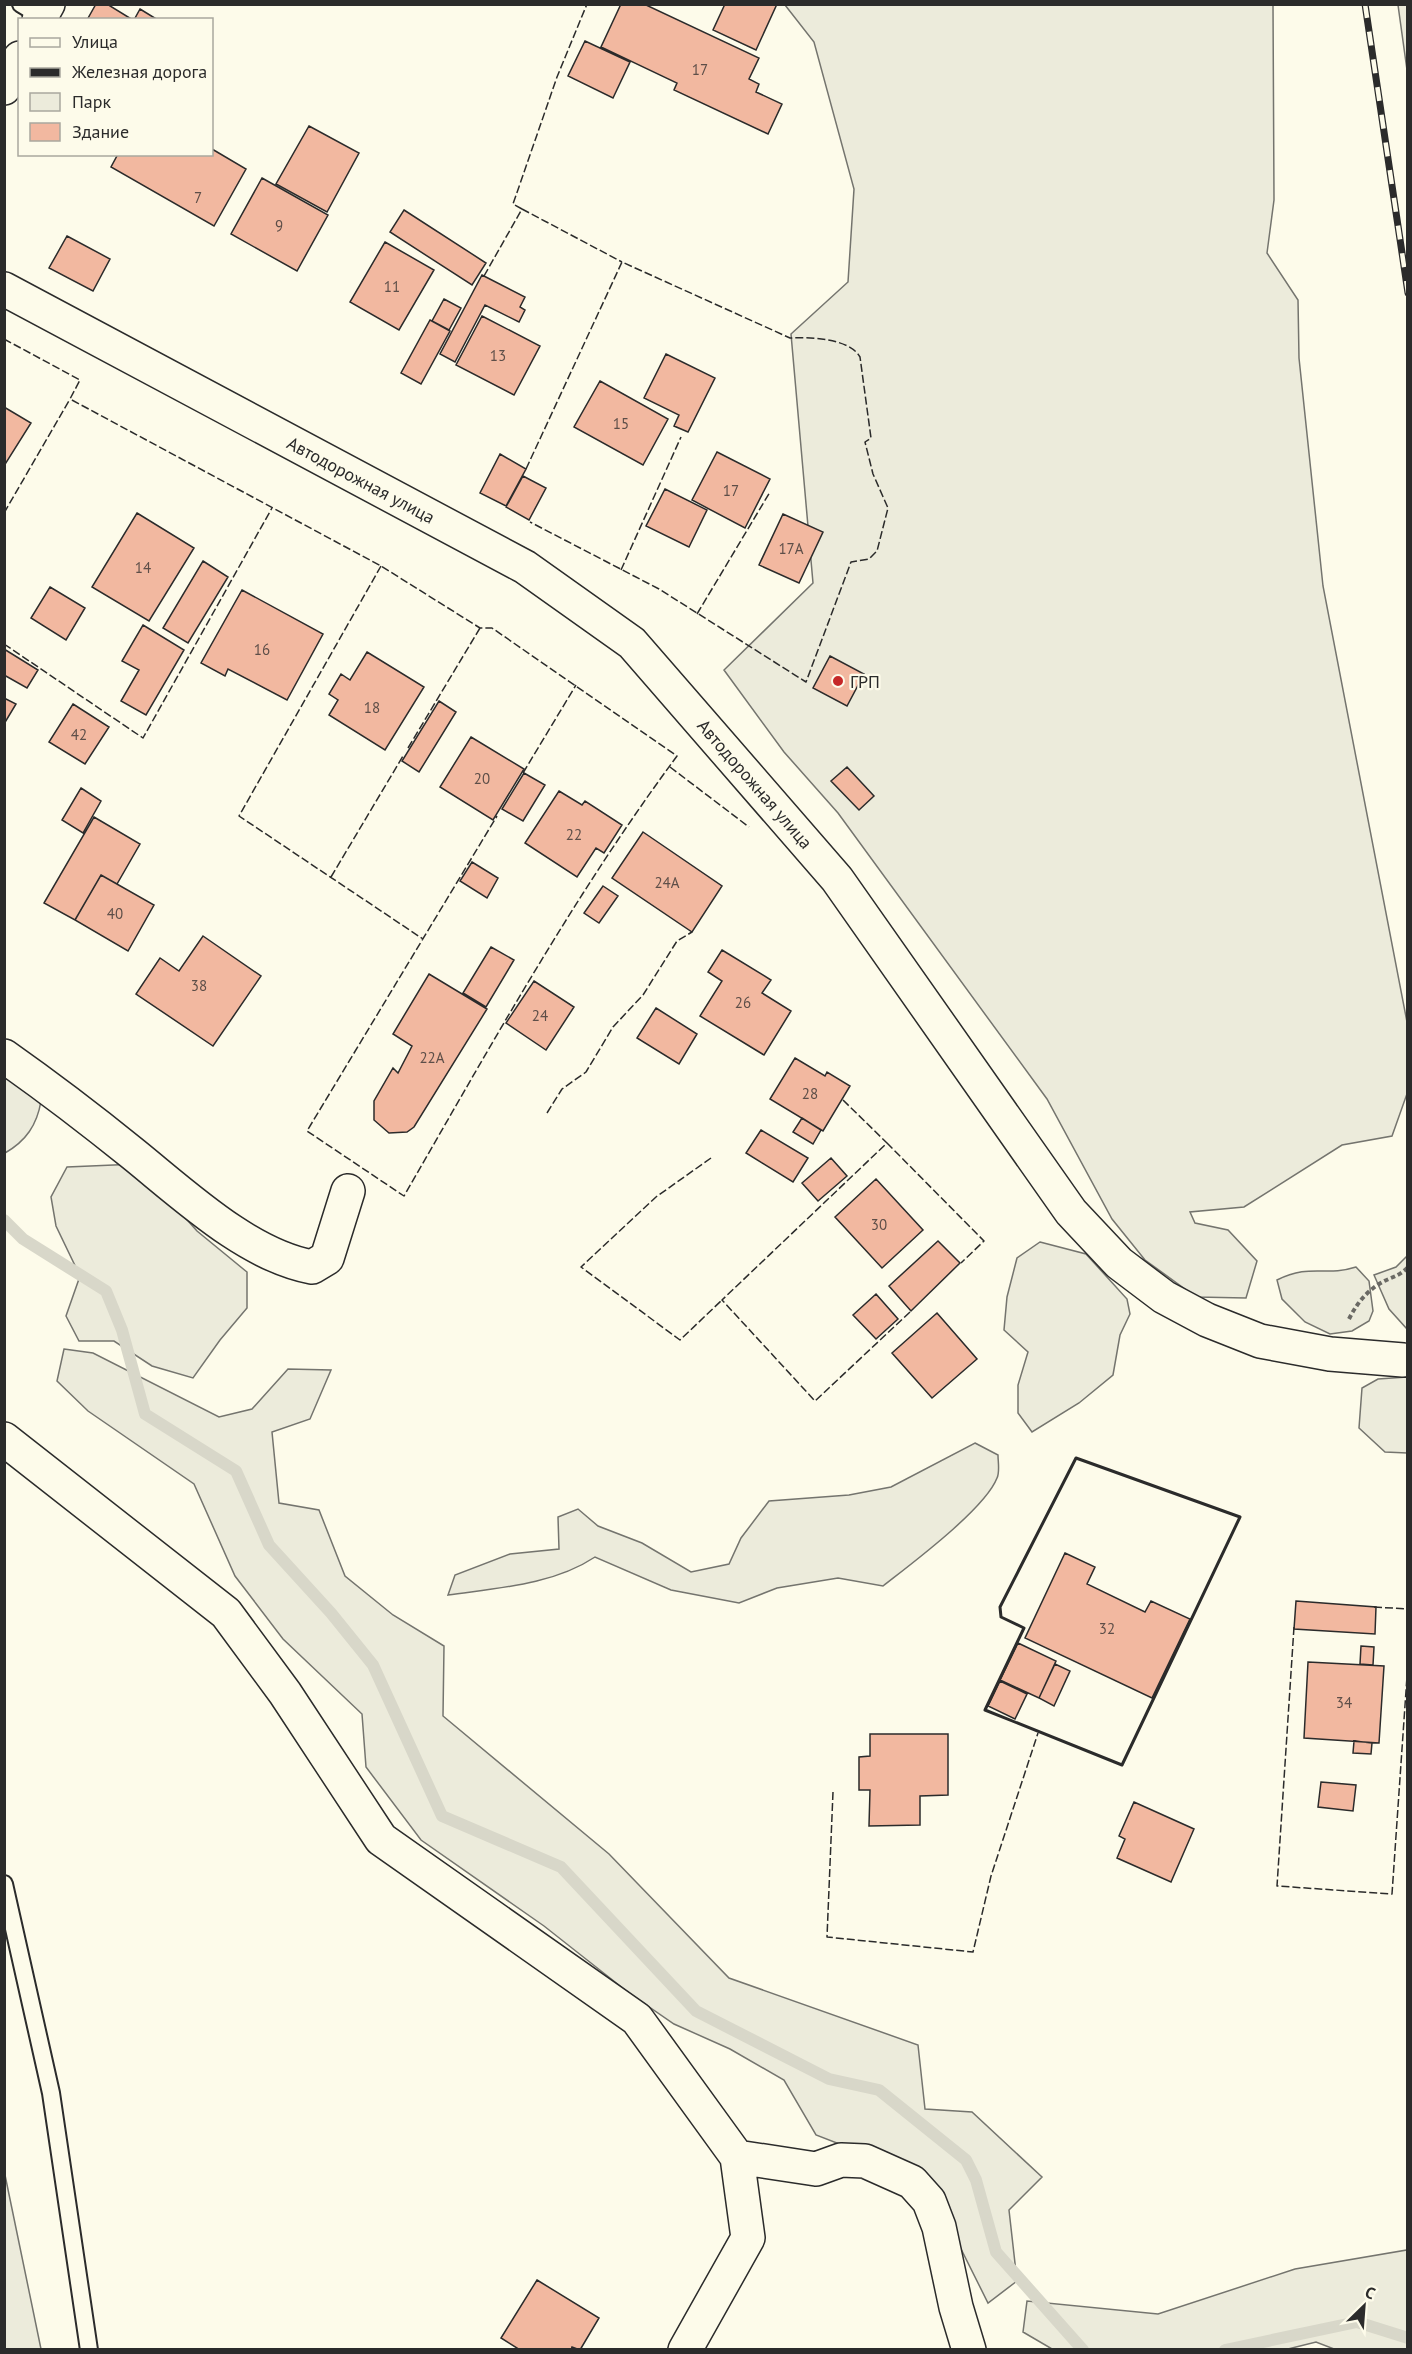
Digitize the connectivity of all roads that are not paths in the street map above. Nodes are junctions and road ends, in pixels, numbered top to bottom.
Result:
1 (18, 62) edge
2 (4, 88) edge
3 (4, 289) edge
4 (4, 1056) edge
5 (348, 1191) dead end
6 (1403, 1360) dead end
7 (4, 1439) edge
8 (4, 1884) edge
9 (737, 2157) junction
10 (89, 2349) edge
11 (685, 2349) edge
12 (969, 2349) edge

1 - 2 street
3 - 6 street, Автодорожная улица
4 - 5 street
7 - 9 street
8 - 10 lane
9 - 11 street
9 - 12 street

